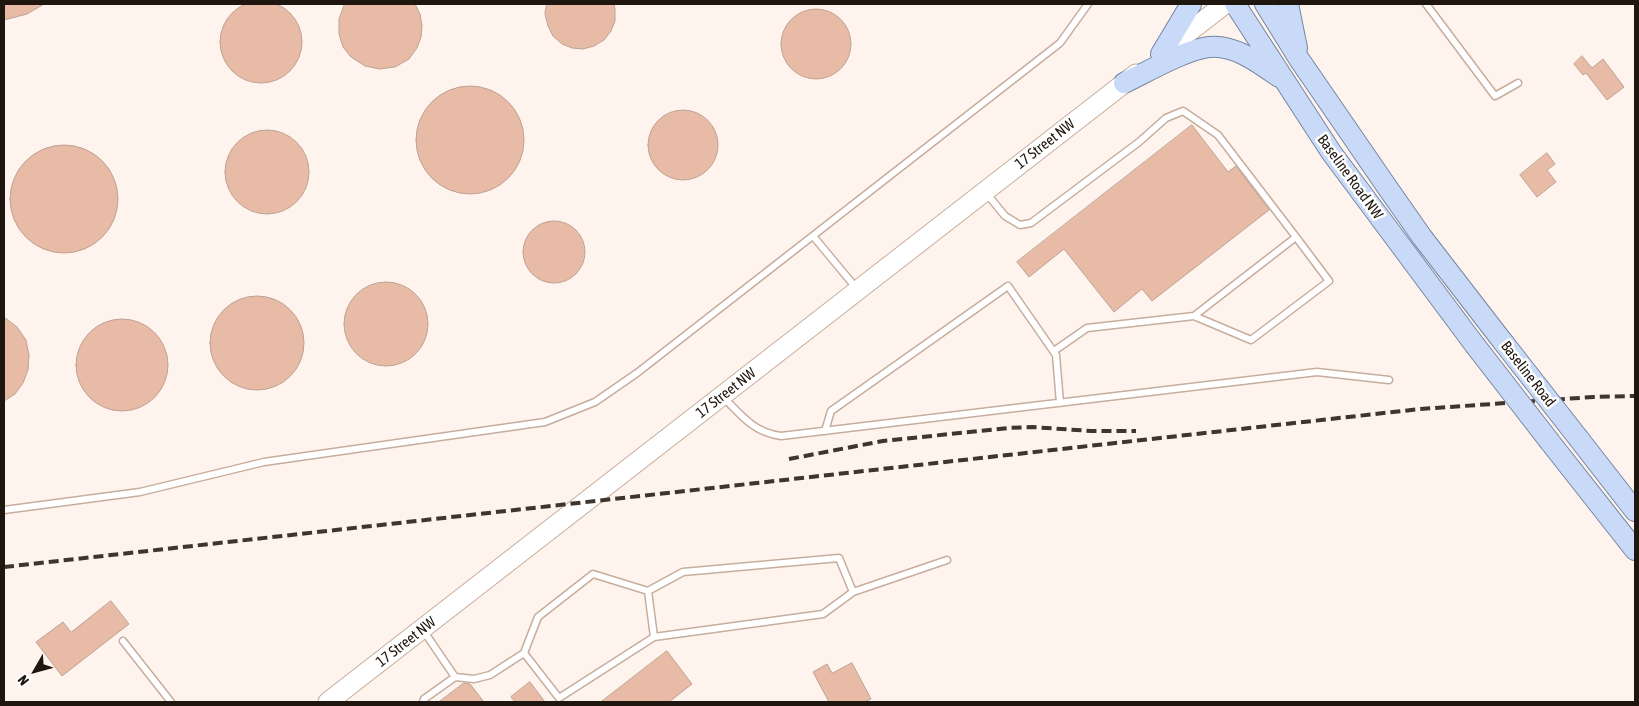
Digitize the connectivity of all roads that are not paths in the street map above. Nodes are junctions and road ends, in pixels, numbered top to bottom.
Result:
1 (1088, 4) edge
2 (1191, 4) edge
3 (1225, 4) edge
4 (1235, 4) edge
5 (1265, 4) edge
6 (1288, 4) edge
7 (1426, 4) edge
8 (1161, 54) junction
9 (1299, 59) junction
10 (1124, 83) junction
11 (1287, 83) junction
12 (1518, 83) dead end
13 (984, 191) junction
14 (813, 236) junction
15 (1296, 237) junction
16 (1422, 237) joint
17 (858, 290) junction
18 (1194, 316) junction
19 (1474, 344) joint
20 (1054, 351) junction
21 (1388, 380) dead end
22 (722, 396) junction
23 (1060, 403) junction
24 (825, 431) junction
25 (4, 510) edge
26 (1635, 511) edge
27 (1635, 550) edge
28 (946, 560) dead end
29 (648, 591) junction
30 (853, 592) junction
31 (423, 629) junction
32 (654, 637) junction
33 (123, 641) dead end
34 (524, 653) junction
35 (455, 677) junction
36 (171, 702) edge
37 (328, 702) edge
38 (423, 702) edge

1 - 14 lane
2 - 8 main road
3 - 8 main road
4 - 11 main road, Baseline Road NW
5 - 9 main road, Baseline Road NW
6 - 9 main road
7 - 12 lane
8 - 10 main road, 17 Street NW
9 - 16 main road, Baseline Road NW
10 - 11 main road
10 - 13 main road, 17 Street NW
11 - 19 main road, Baseline Road NW
13 - 15 lane
13 - 17 main road, 17 Street NW
14 - 17 lane
14 - 25 lane
15 - 18 lane
15 - 18 lane
16 - 26 main road, Baseline Road, bridge
17 - 22 main road, 17 Street NW
18 - 20 lane
19 - 27 main road, Baseline Road, bridge
20 - 23 lane
20 - 24 lane
21 - 23 lane
22 - 24 lane
22 - 31 main road, 17 Street NW
23 - 24 lane
28 - 30 lane
29 - 30 lane
29 - 32 lane
29 - 34 lane
30 - 32 lane
31 - 35 lane
31 - 37 main road, 17 Street NW
32 - 34 lane
33 - 36 lane
34 - 35 lane
35 - 38 lane

